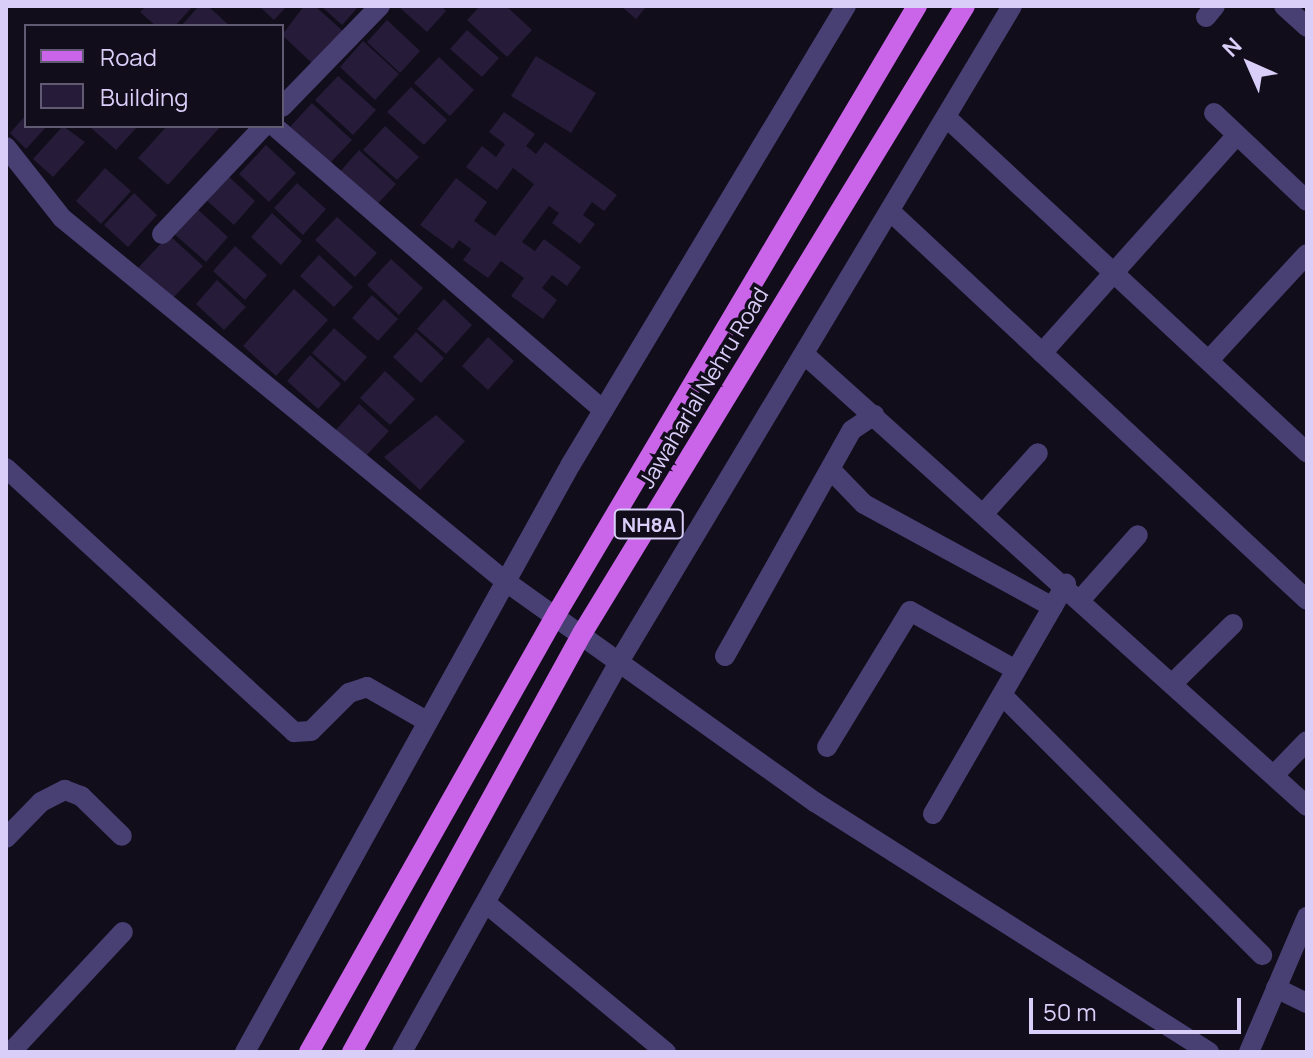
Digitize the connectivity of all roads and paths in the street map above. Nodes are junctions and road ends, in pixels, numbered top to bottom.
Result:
1 (380, 6) edge
2 (846, 6) edge
3 (917, 6) edge
4 (965, 6) edge
5 (1012, 6) edge
6 (1284, 6) edge
7 (1307, 27) edge
8 (284, 105) edge
9 (1214, 113) dead end
10 (947, 118) junction
11 (262, 128) edge
12 (276, 128) edge
13 (1237, 135) junction
14 (6, 147) edge
15 (1307, 201) edge
16 (890, 211) junction
17 (162, 234) dead end
18 (1307, 254) edge
19 (1114, 271) junction
20 (1042, 353) junction
21 (804, 354) junction
22 (1210, 359) junction
23 (603, 410) junction
24 (874, 415) junction
25 (1307, 452) edge
26 (1038, 453) dead end
27 (6, 468) edge
28 (831, 470) junction
29 (985, 512) junction
30 (1138, 535) dead end
31 (505, 581) junction
32 (1066, 584) junction
33 (1303, 588) edge
34 (1082, 598) junction
35 (1053, 607) junction
36 (557, 613) junction
37 (1233, 624) dead end
38 (583, 632) junction
39 (725, 656) dead end
40 (620, 660) junction
41 (1016, 670) junction
42 (1173, 683) junction
43 (1002, 695) junction
44 (428, 722) junction
45 (1307, 741) edge
46 (827, 747) dead end
47 (1274, 775) junction
48 (1307, 806) edge
49 (933, 814) dead end
50 (122, 836) dead end
51 (6, 838) edge
52 (488, 905) junction
53 (1307, 917) edge
54 (123, 932) dead end
55 (1262, 955) dead end
56 (1276, 988) junction
57 (1307, 1003) edge
58 (12, 1048) edge
59 (245, 1052) edge
60 (309, 1052) edge
61 (352, 1052) edge
62 (402, 1052) edge
63 (666, 1052) edge
64 (1209, 1052) edge
65 (1249, 1052) edge

1 - 8 street
2 - 23 street
3 - 36 main road, Jawaharlal Nehru Road / NH8A
4 - 38 main road, Jawaharlal Nehru Road / NH8A
5 - 10 street
6 - 7 street
9 - 13 street
10 - 16 street
10 - 19 street
11 - 17 street
12 - 23 street
13 - 15 street
13 - 19 street
14 - 31 street
16 - 20 street
16 - 21 street
18 - 22 street
19 - 20 street
19 - 22 street
20 - 33 street
21 - 24 street
21 - 40 street
22 - 25 street
23 - 31 street
24 - 28 street
24 - 29 street
26 - 29 street
27 - 44 street
28 - 35 street
28 - 39 street
29 - 32 street
30 - 34 street
31 - 36 street
31 - 44 street
32 - 34 street
32 - 35 street
34 - 42 street
35 - 41 street
36 - 38 street
36 - 60 main road, Jawaharlal Nehru Road / NH8A
37 - 42 street
38 - 40 street
38 - 61 main road, Jawaharlal Nehru Road / NH8A
40 - 52 street
40 - 64 street
41 - 43 street
41 - 46 street
42 - 47 street
43 - 49 street
43 - 55 street
44 - 59 street
45 - 47 street
47 - 48 street
50 - 51 street
52 - 62 street
52 - 63 street
53 - 56 street
54 - 58 street
56 - 57 street
56 - 65 street

